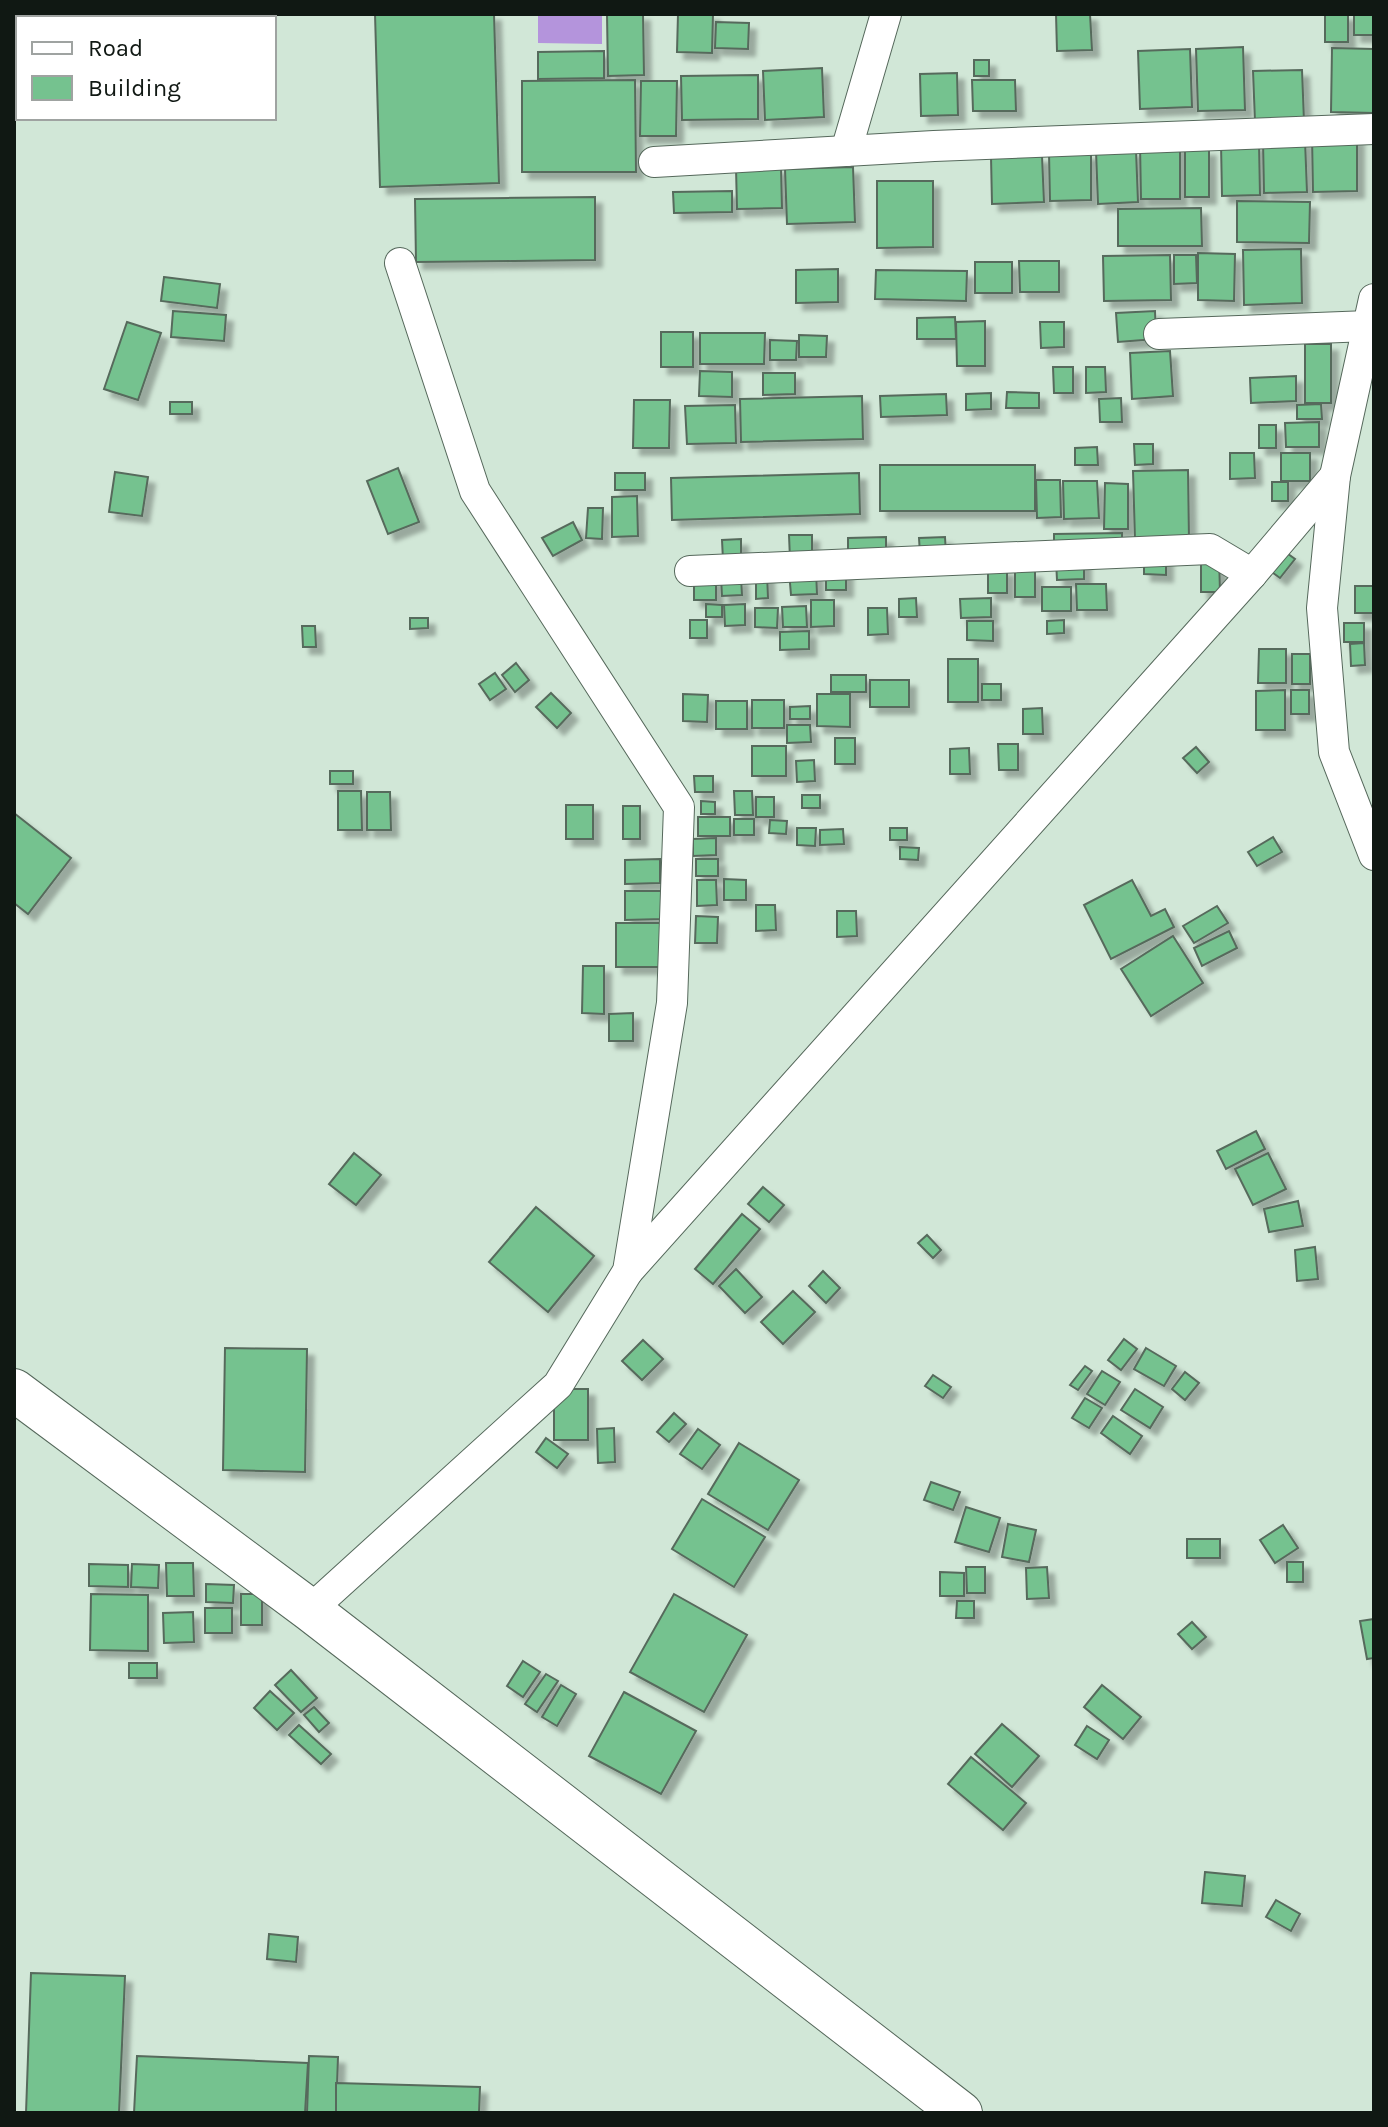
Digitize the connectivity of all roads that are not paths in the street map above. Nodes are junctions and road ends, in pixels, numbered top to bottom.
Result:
1 (886, 14) edge
2 (1374, 129) edge
3 (846, 151) junction
4 (654, 162) dead end
5 (400, 263) dead end
6 (1371, 312) edge
7 (1159, 334) dead end
8 (1361, 423) edge
9 (1335, 476) junction
10 (1330, 532) junction
11 (1285, 535) junction
12 (1210, 549) junction
13 (690, 571) dead end
14 (1252, 574) junction
15 (1374, 855) edge
16 (628, 1271) junction
17 (14, 1390) edge
18 (310, 1610) junction
19 (961, 2113) edge

1 - 3 street
2 - 3 street
3 - 4 street
5 - 16 street
6 - 7 street
6 - 8 street
8 - 9 street
9 - 10 street
9 - 11 street
10 - 11 street
10 - 15 street
11 - 12 street
11 - 14 street
12 - 13 street
12 - 14 street
14 - 16 street
16 - 18 street
17 - 18 main road
18 - 19 main road

